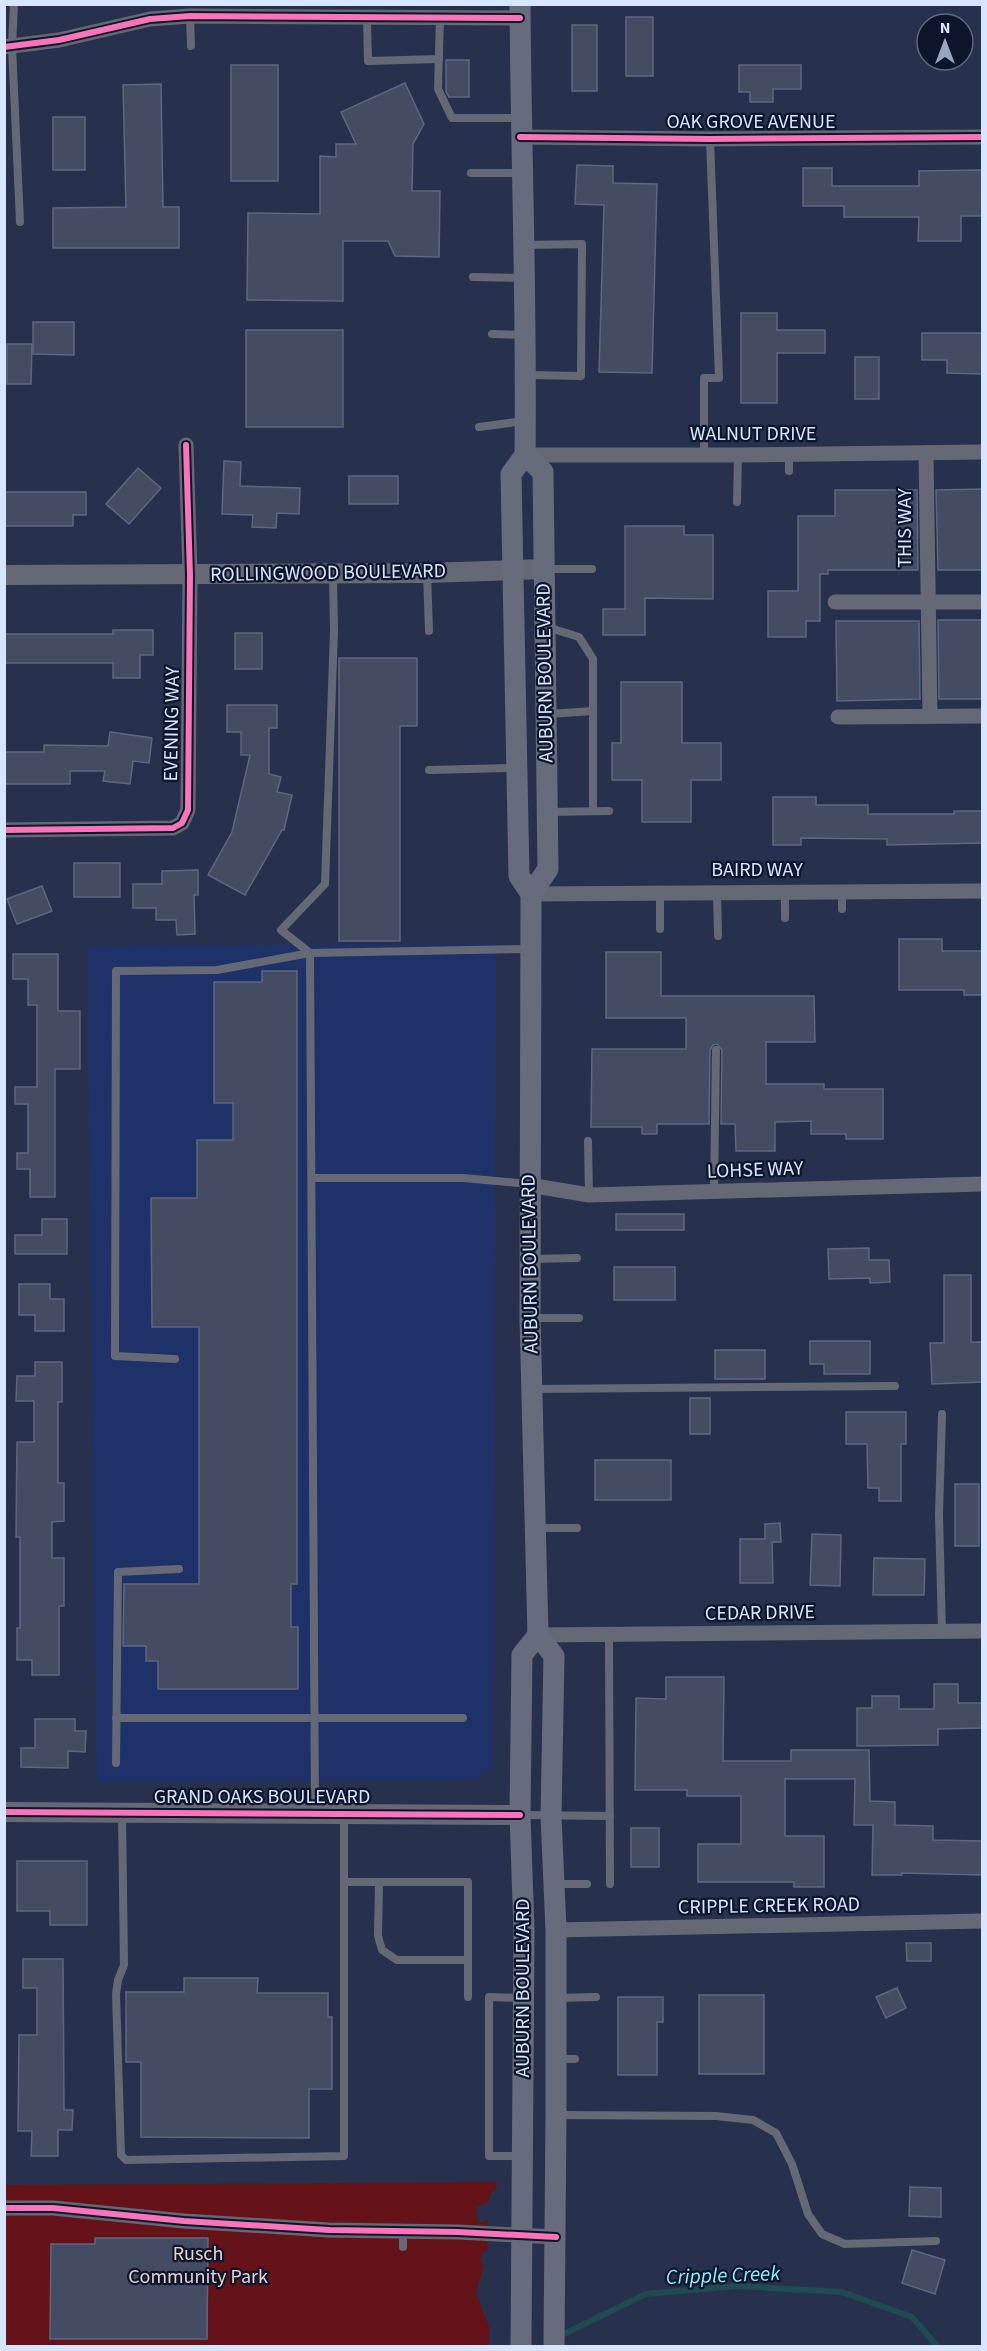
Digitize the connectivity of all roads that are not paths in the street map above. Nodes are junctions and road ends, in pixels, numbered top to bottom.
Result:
1 (14, 4) edge
2 (367, 11) edge
3 (520, 11) edge
4 (190, 16) junction
5 (440, 18) junction
6 (8, 46) edge
7 (190, 46) dead end
8 (439, 59) junction
9 (520, 127) junction
10 (982, 137) edge
11 (710, 139) junction
12 (471, 173) dead end
13 (521, 173) junction
14 (20, 222) dead end
15 (524, 245) junction
16 (473, 277) dead end
17 (525, 278) junction
18 (492, 334) dead end
19 (525, 335) junction
20 (526, 375) junction
21 (525, 421) junction
22 (479, 427) dead end
23 (186, 445) dead end
24 (982, 452) edge
25 (926, 453) junction
26 (525, 455) junction
27 (704, 455) junction
28 (738, 455) junction
29 (789, 455) junction
30 (789, 471) dead end
31 (737, 502) dead end
32 (544, 569) junction
33 (592, 569) dead end
34 (512, 570) junction
35 (333, 573) junction
36 (426, 573) junction
37 (4, 575) edge
38 (190, 575) junction
39 (835, 602) dead end
40 (927, 602) junction
41 (982, 602) edge
42 (546, 627) junction
43 (429, 631) dead end
44 (593, 711) junction
45 (548, 714) junction
46 (930, 716) junction
47 (982, 716) edge
48 (838, 717) dead end
49 (517, 768) junction
50 (429, 770) dead end
51 (609, 811) dead end
52 (548, 812) junction
53 (593, 812) junction
54 (4, 830) edge
55 (717, 891) junction
56 (785, 891) junction
57 (842, 891) junction
58 (982, 891) edge
59 (660, 893) junction
60 (531, 894) junction
61 (842, 909) dead end
62 (785, 918) dead end
63 (660, 929) dead end
64 (718, 936) dead end
65 (530, 949) junction
66 (310, 953) junction
67 (716, 1050) dead end
68 (588, 1141) dead end
69 (312, 1178) junction
70 (982, 1184) edge
71 (529, 1185) junction
72 (714, 1192) junction
73 (589, 1195) junction
74 (577, 1258) dead end
75 (530, 1259) junction
76 (530, 1318) junction
77 (579, 1318) dead end
78 (175, 1359) dead end
79 (895, 1386) dead end
80 (532, 1389) junction
81 (942, 1414) dead end
82 (536, 1528) junction
83 (577, 1528) dead end
84 (179, 1569) dead end
85 (982, 1631) edge
86 (942, 1632) junction
87 (538, 1635) junction
88 (609, 1636) junction
89 (315, 1717) junction
90 (116, 1718) junction
91 (463, 1718) dead end
92 (116, 1762) dead end
93 (4, 1812) edge
94 (122, 1813) junction
95 (315, 1814) junction
96 (344, 1814) junction
97 (520, 1815) junction
98 (551, 1816) junction
99 (610, 1816) junction
100 (344, 1882) junction
101 (379, 1882) junction
102 (554, 1884) junction
103 (586, 1884) dead end
104 (610, 1884) dead end
105 (982, 1922) edge
106 (556, 1930) junction
107 (468, 1960) junction
108 (468, 1997) dead end
109 (596, 1997) dead end
110 (523, 1998) junction
111 (555, 1998) junction
112 (556, 2115) junction
113 (524, 2156) junction
114 (4, 2208) edge
115 (523, 2236) junction
116 (556, 2237) junction
117 (936, 2241) dead end
118 (554, 2336) edge
119 (521, 2345) edge

1 - 6 lane
2 - 4 street
2 - 5 street
2 - 8 lane
3 - 5 street
3 - 9 main road, AUBURN BOULEVARD
4 - 6 street
4 - 7 lane
5 - 8 lane
6 - 14 lane
8 - 9 lane
9 - 11 street, OAK GROVE AVENUE
9 - 13 main road, AUBURN BOULEVARD
10 - 11 street, OAK GROVE AVENUE
11 - 27 lane
12 - 13 lane
13 - 15 main road, AUBURN BOULEVARD
15 - 17 main road, AUBURN BOULEVARD
15 - 20 lane
16 - 17 lane
17 - 19 main road, AUBURN BOULEVARD
18 - 19 lane
19 - 20 main road, AUBURN BOULEVARD
20 - 21 main road, AUBURN BOULEVARD
21 - 22 lane
21 - 26 main road, AUBURN BOULEVARD
23 - 38 street, EVENING WAY
24 - 25 street, WALNUT DRIVE
25 - 29 street, WALNUT DRIVE
25 - 40 street, THIS WAY
26 - 27 street, WALNUT DRIVE
26 - 32 main road, AUBURN BOULEVARD
26 - 34 main road, AUBURN BOULEVARD
27 - 28 street, WALNUT DRIVE
28 - 29 street, WALNUT DRIVE
28 - 31 lane
29 - 30 lane
32 - 33 lane
32 - 34 street, ROLLINGWOOD BOULEVARD
32 - 42 main road, AUBURN BOULEVARD
34 - 36 street, ROLLINGWOOD BOULEVARD
34 - 49 main road, AUBURN BOULEVARD
35 - 36 street, ROLLINGWOOD BOULEVARD
35 - 38 street, ROLLINGWOOD BOULEVARD
35 - 66 lane
36 - 43 lane
37 - 38 street, ROLLINGWOOD BOULEVARD
38 - 54 street, EVENING WAY
39 - 40 street
40 - 41 street
40 - 46 street, THIS WAY
42 - 44 lane
42 - 45 main road, AUBURN BOULEVARD
44 - 45 lane
44 - 53 lane
45 - 52 main road, AUBURN BOULEVARD
46 - 47 street
46 - 48 street
49 - 50 lane
49 - 60 main road, AUBURN BOULEVARD
51 - 53 lane
52 - 53 lane
52 - 60 main road, AUBURN BOULEVARD
55 - 56 street, BAIRD WAY
55 - 59 street, BAIRD WAY
55 - 64 lane
56 - 57 street, BAIRD WAY
56 - 62 lane
57 - 58 street, BAIRD WAY
57 - 61 lane
59 - 60 street, BAIRD WAY
59 - 63 lane
60 - 65 main road, AUBURN BOULEVARD
65 - 66 lane
65 - 71 main road, AUBURN BOULEVARD
66 - 69 lane
66 - 78 lane
67 - 72 lane
68 - 73 lane
69 - 71 lane
69 - 89 lane
70 - 72 street, LOHSE WAY
71 - 73 street, LOHSE WAY
71 - 75 main road, AUBURN BOULEVARD
72 - 73 street, LOHSE WAY
74 - 75 lane
75 - 76 main road, AUBURN BOULEVARD
76 - 77 lane
76 - 80 main road, AUBURN BOULEVARD
79 - 80 lane
80 - 82 main road, AUBURN BOULEVARD
81 - 86 lane
82 - 83 lane
82 - 87 main road, AUBURN BOULEVARD
84 - 90 lane
85 - 86 street, CEDAR DRIVE
86 - 88 street, CEDAR DRIVE
87 - 88 street, CEDAR DRIVE
87 - 97 main road, AUBURN BOULEVARD
87 - 98 main road, AUBURN BOULEVARD
88 - 99 lane
89 - 90 lane
89 - 91 lane
89 - 95 lane
90 - 92 lane
93 - 94 street, GRAND OAKS BOULEVARD
94 - 95 street, GRAND OAKS BOULEVARD
94 - 100 lane
95 - 96 street, GRAND OAKS BOULEVARD
96 - 97 street, GRAND OAKS BOULEVARD
96 - 100 lane
97 - 98 lane
97 - 110 main road, AUBURN BOULEVARD
98 - 99 lane
98 - 102 main road, AUBURN BOULEVARD
99 - 104 lane
100 - 101 lane
101 - 107 lane
101 - 107 lane
102 - 103 lane
102 - 106 main road, AUBURN BOULEVARD
105 - 106 street, CRIPPLE CREEK ROAD
106 - 111 main road, AUBURN BOULEVARD
107 - 108 lane
109 - 111 lane
110 - 113 main road, AUBURN BOULEVARD
110 - 113 lane
111 - 112 main road, AUBURN BOULEVARD
112 - 116 main road, AUBURN BOULEVARD
112 - 117 lane
113 - 115 main road, AUBURN BOULEVARD
114 - 115 street
115 - 116 street
115 - 119 main road, AUBURN BOULEVARD
116 - 118 main road, AUBURN BOULEVARD

